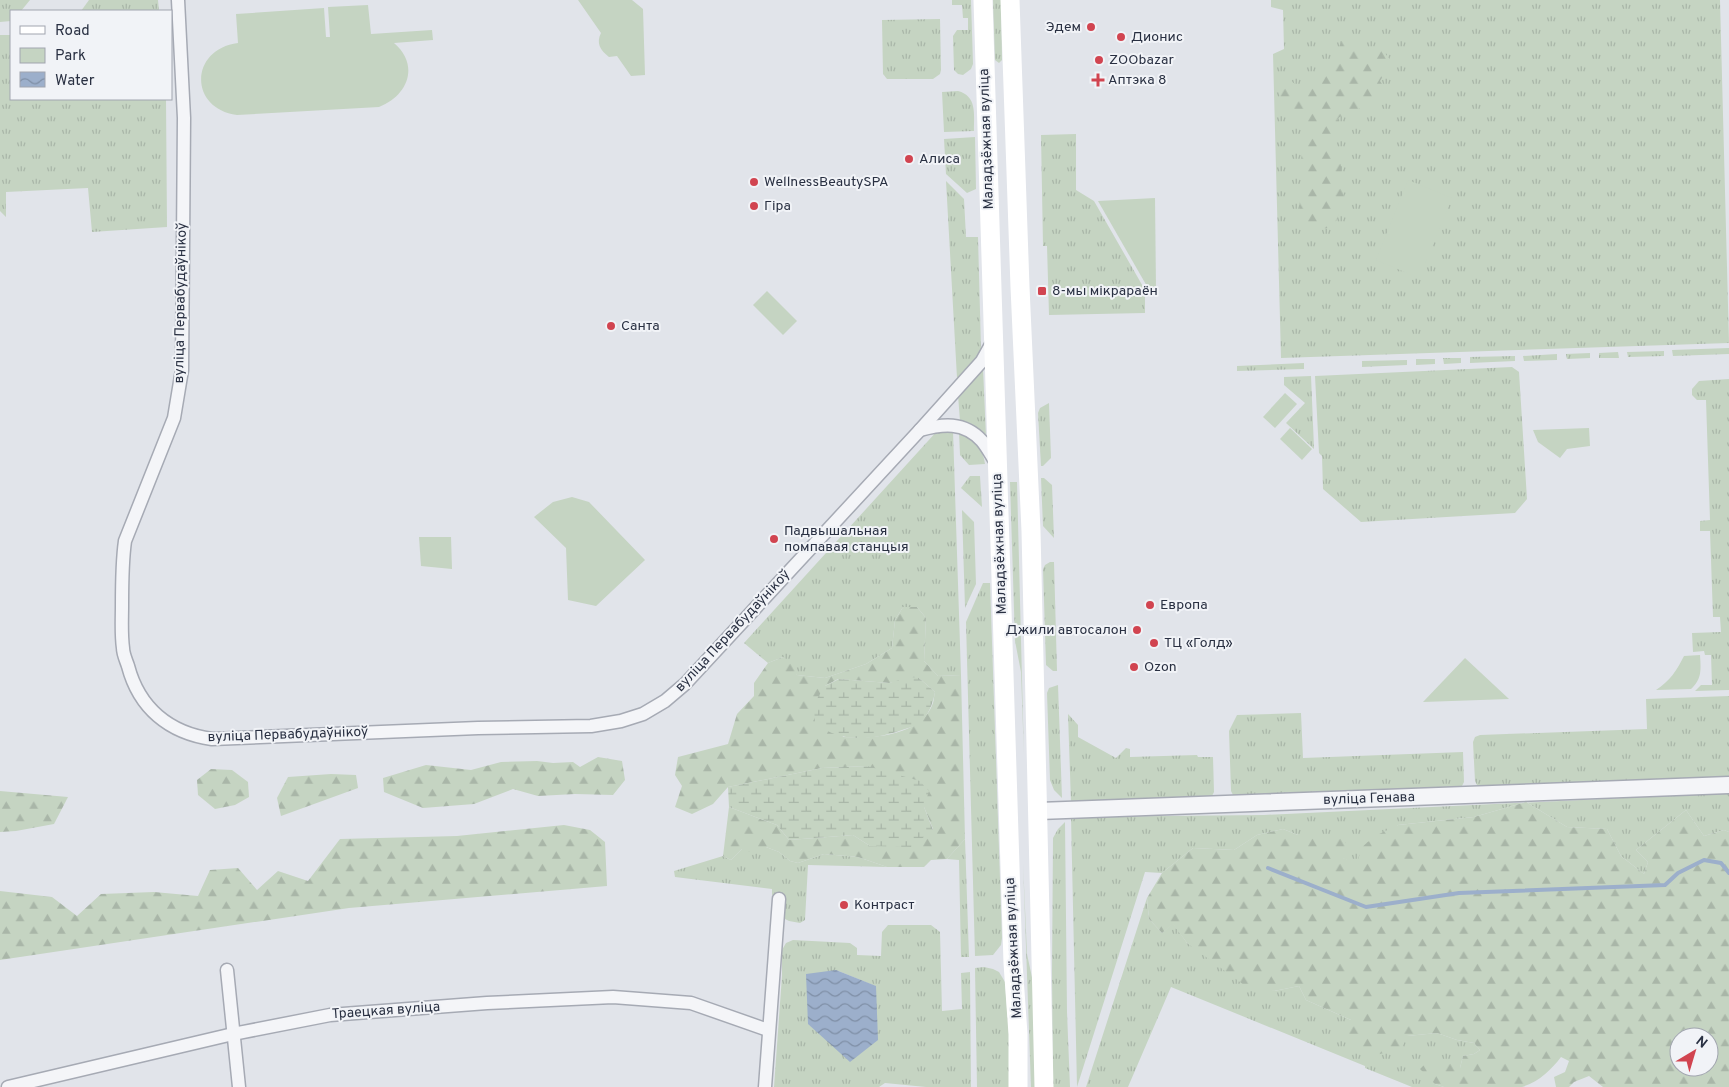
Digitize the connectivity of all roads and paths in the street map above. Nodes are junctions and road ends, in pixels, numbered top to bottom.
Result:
1 (178, 0) edge
2 (983, 0) edge
3 (1010, 0) edge
4 (993, 340) junction
5 (920, 430) junction
6 (997, 464) junction
7 (1729, 785) edge
8 (1039, 811) junction
9 (1008, 812) junction
10 (779, 899) dead end
11 (226, 970) dead end
12 (768, 1030) junction
13 (233, 1034) junction
14 (8, 1087) edge
15 (239, 1087) edge
16 (764, 1087) edge
17 (1018, 1087) edge
18 (1044, 1087) edge

1 - 5 street, вуліца Первабудаўнікоў
2 - 4 main road, Маладзёжная вуліца
3 - 8 main road, Маладзёжная вуліца
4 - 5 street, вуліца Первабудаўнікоў
4 - 6 main road, Маладзёжная вуліца
5 - 6 street
6 - 9 main road, Маладзёжная вуліца
7 - 8 street, вуліца Генава
8 - 9 main road, вуліца Генава
8 - 18 main road, Маладзёжная вуліца
9 - 17 main road, Маладзёжная вуліца
10 - 12 street
11 - 13 street
12 - 13 street, Траецкая вуліца
12 - 16 street
13 - 14 street, Траецкая вуліца
13 - 15 street

